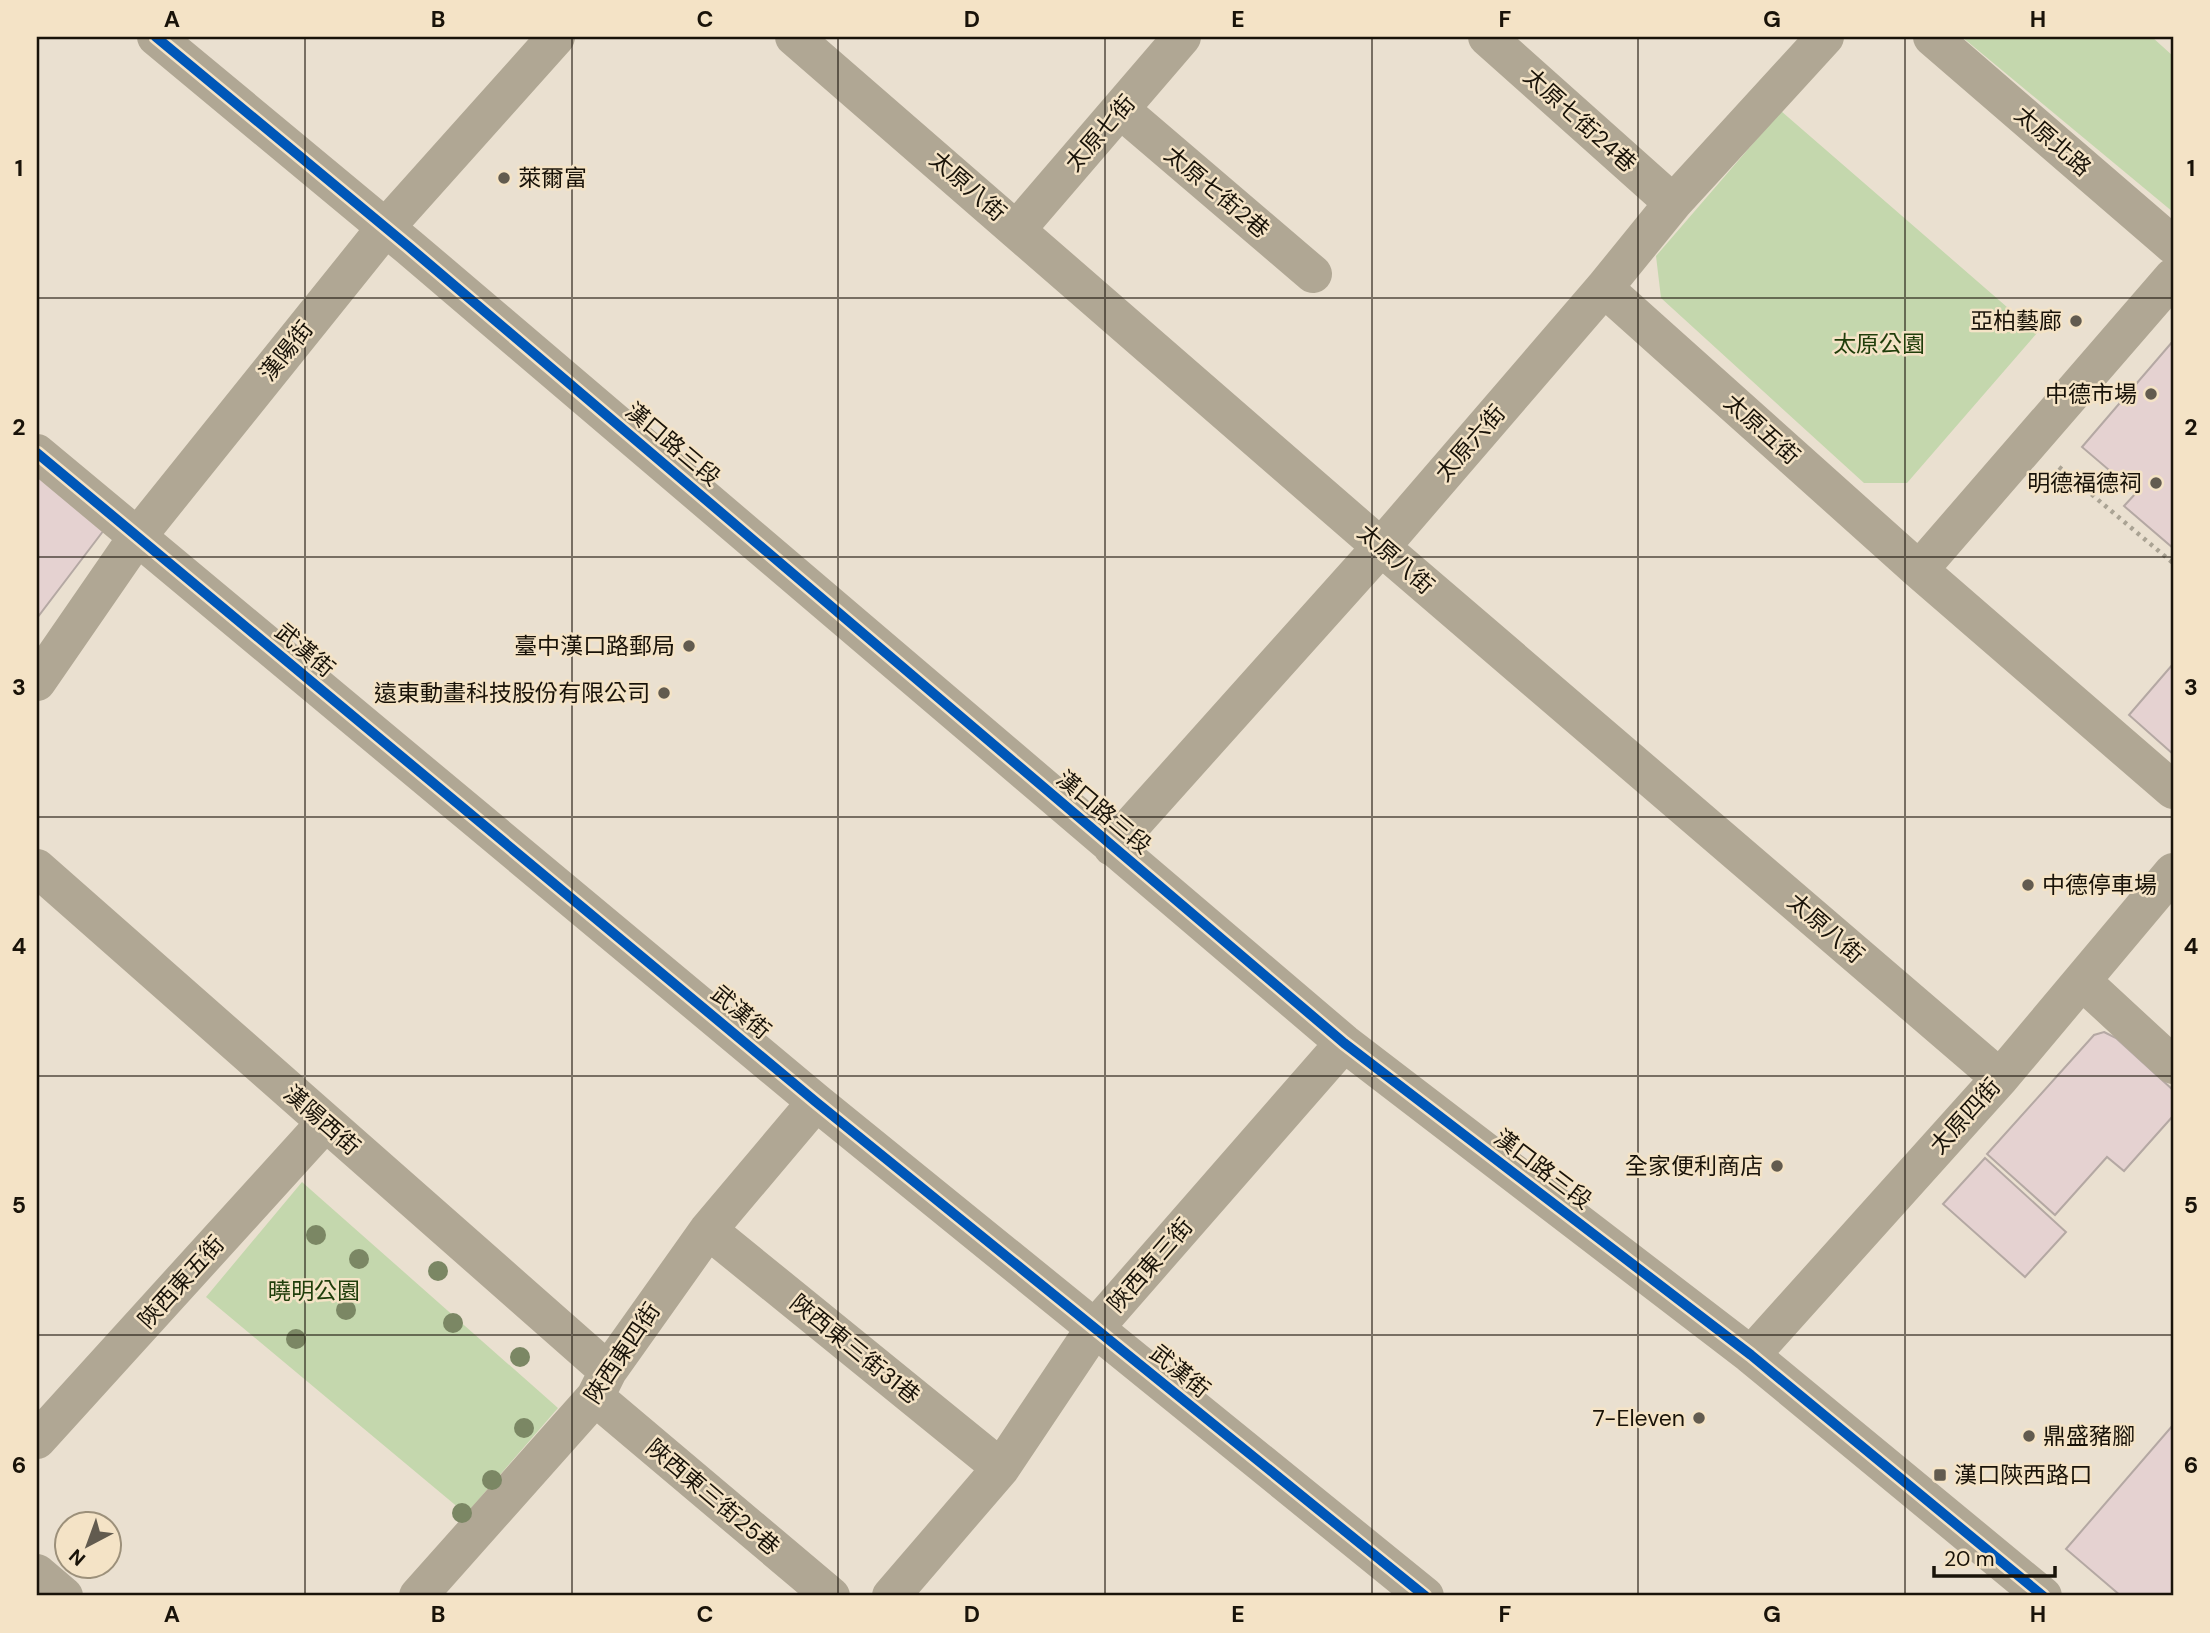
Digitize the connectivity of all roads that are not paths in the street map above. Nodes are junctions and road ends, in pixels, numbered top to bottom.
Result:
1 (156, 37) edge
2 (556, 37) edge
3 (794, 37) edge
4 (1182, 37) edge
5 (1487, 37) edge
6 (1825, 37) edge
7 (1932, 37) edge
8 (1121, 110) junction
9 (1673, 203) junction
10 (386, 227) junction
11 (1017, 229) junction
12 (2173, 245) edge
13 (1313, 274) dead end
14 (2173, 276) edge
15 (1604, 288) junction
16 (37, 453) edge
17 (137, 537) junction
18 (1381, 547) junction
19 (1919, 570) junction
20 (37, 682) edge
21 (2173, 790) edge
22 (1112, 847) junction
23 (37, 868) edge
24 (2173, 872) edge
25 (2082, 981) junction
26 (1344, 1043) junction
27 (2173, 1065) edge
28 (2000, 1078) junction
29 (816, 1102) junction
30 (325, 1123) junction
31 (709, 1230) junction
32 (1094, 1329) junction
33 (1751, 1355) junction
34 (602, 1384) junction
35 (37, 1440) edge
36 (1000, 1468) junction
37 (37, 1573) edge
38 (64, 1596) edge
39 (418, 1596) edge
40 (831, 1596) edge
41 (891, 1596) edge
42 (1425, 1596) edge
43 (2043, 1596) edge

1 - 10 street, 漢口路三段
2 - 10 street, 漢陽街
3 - 11 street, 太原八街
4 - 8 street, 太原七街
5 - 9 street, 太原七街24巷
6 - 9 street, 太原六街
7 - 12 street, 太原北路
8 - 11 street, 太原七街
8 - 13 street, 太原七街2巷
9 - 15 street, 太原六街
10 - 17 street, 漢陽街
10 - 22 street, 漢口路三段
11 - 18 street, 太原八街
14 - 19 street
15 - 18 street, 太原六街
15 - 19 street, 太原五街
16 - 17 street, 武漢街
17 - 20 street, 漢陽街
17 - 29 street, 武漢街
18 - 22 street, 太原六街
18 - 28 street, 太原八街
19 - 21 street, 太原五街
22 - 26 street, 漢口路三段
23 - 30 street, 漢陽西街
24 - 25 street, 太原四街
25 - 27 street
25 - 28 street, 太原四街
26 - 32 street, 陜西東三街
26 - 33 street, 漢口路三段
28 - 33 street, 太原四街
29 - 31 street, 陜西東四街
29 - 32 street, 武漢街
30 - 34 street, 漢陽西街
30 - 35 street, 陝西東五街
31 - 34 street, 陜西東四街
31 - 36 street, 陜西東三街31巷
32 - 36 street, 陜西東三街
32 - 42 street, 武漢街
33 - 43 street, 漢口路三段
34 - 39 street, 陜西東四街
34 - 40 street, 陜西東三街25巷
36 - 41 street, 陜西東三街
37 - 38 street

